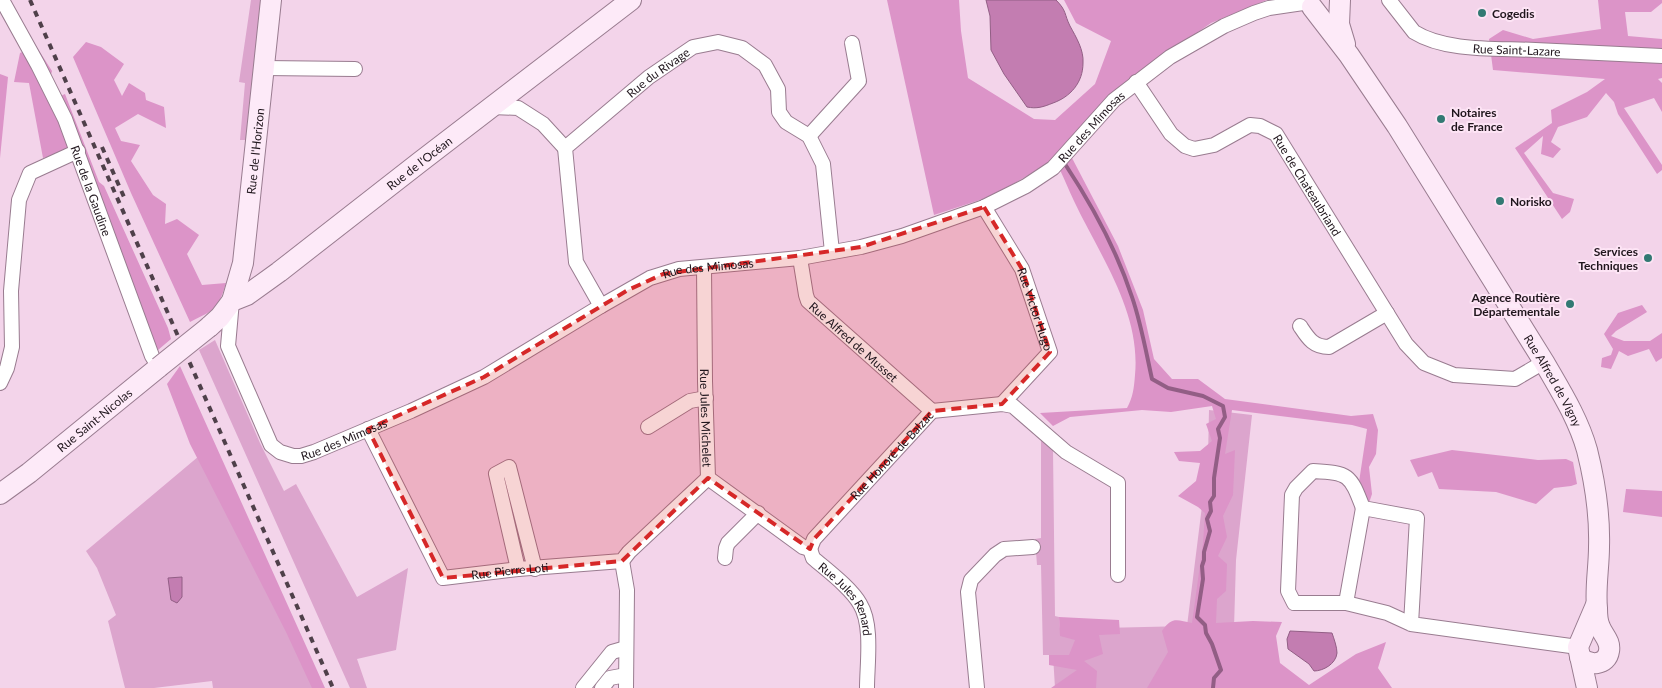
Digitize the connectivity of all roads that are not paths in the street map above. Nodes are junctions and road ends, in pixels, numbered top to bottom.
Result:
1 (2, 0) edge
2 (271, 0) edge
3 (631, 0) edge
4 (1340, 0) edge
5 (1389, 0) edge
6 (1305, 3) edge
7 (1273, 4) edge
8 (852, 43) dead end
9 (1349, 55) junction
10 (1662, 56) edge
11 (264, 68) junction
12 (355, 69) dead end
13 (1136, 82) junction
14 (492, 107) junction
15 (809, 136) junction
16 (565, 148) junction
17 (78, 151) junction
18 (984, 207) junction
19 (832, 252) junction
20 (800, 258) junction
21 (704, 267) junction
22 (232, 300) junction
23 (601, 306) junction
24 (1388, 313) junction
25 (1300, 326) dead end
26 (209, 327) joint
27 (1544, 362) junction
28 (159, 367) junction
29 (0, 383) edge
30 (706, 398) junction
31 (1002, 404) junction
32 (932, 410) junction
33 (648, 427) dead end
34 (368, 429) junction
35 (29, 473) junction
36 (708, 478) junction
37 (0, 494) edge
38 (0, 504) edge
39 (1363, 508) junction
40 (758, 513) junction
41 (782, 531) joint
42 (1033, 547) dead end
43 (810, 549) junction
44 (724, 558) dead end
45 (622, 561) junction
46 (535, 568) junction
47 (518, 569) junction
48 (1118, 575) dead end
49 (1346, 603) junction
50 (1596, 605) junction
51 (1411, 624) junction
52 (1605, 636) junction
53 (1580, 647) junction
54 (626, 648) junction
55 (1600, 663) junction
56 (626, 682) edge
57 (583, 688) edge
58 (602, 688) edge
59 (867, 688) edge
60 (977, 688) edge
61 (1587, 688) edge

1 - 17 street
2 - 11 main road, Rue de l'Horizon
3 - 14 main road, Rue de l'Océan
4 - 6 main road
4 - 9 main road, Rue Alfred de Vigny
5 - 10 street, Rue Saint-Lazare
6 - 7 street, Rue des Mimosas
6 - 9 main road, Rue Alfred de Vigny
7 - 13 street, Rue des Mimosas
8 - 15 street
9 - 27 main road, Rue Alfred de Vigny
11 - 12 street
11 - 22 main road, Rue de l'Horizon
13 - 18 street, Rue des Mimosas
13 - 24 street, Rue de Chateaubriand
14 - 16 street
14 - 22 main road, Rue de l'Océan
15 - 16 street, Rue du Rivage
15 - 19 street
16 - 23 street
17 - 28 street, Rue de la Gaudine
17 - 29 street, Rue de la Gaudine
18 - 19 street, Rue des Mimosas
18 - 31 street, Rue Victor Hugo
19 - 20 street, Rue des Mimosas
20 - 21 street, Rue des Mimosas
20 - 32 street, Rue Alfred de Musset
21 - 23 street, Rue des Mimosas
21 - 30 street, Rue Jules Michelet
22 - 26 main road, Rue de l'Océan
22 - 34 street, Rue des Mimosas
23 - 34 street, Rue des Mimosas
24 - 25 street
24 - 27 street, Rue de Chateaubriand
26 - 28 main road, Rue Saint-Nicolas, bridge
27 - 50 main road, Rue Alfred de Vigny
28 - 35 main road, Rue Saint-Nicolas
30 - 33 street
30 - 36 street, Rue Jules Michelet
31 - 32 street, Rue Honoré de Balzac
31 - 48 street
32 - 43 street, Rue Honoré de Balzac
34 - 47 street, Rue Pierre Loti
35 - 37 main road, Rue Saint-Nicolas
35 - 38 main road, Rue Saint-Nicolas
36 - 40 street, Rue Jules Michelet
36 - 45 street
39 - 49 street
39 - 49 street
39 - 51 street
40 - 41 street, Rue Jules Michelet
40 - 44 street
41 - 43 street, Rue Jules Renard
42 - 60 street
43 - 59 street, Rue Jules Renard
45 - 46 street, Rue Pierre Loti
45 - 54 street
46 - 47 street, Rue Pierre Loti
46 - 47 street
49 - 51 street
50 - 52 main road, Rue Alfred de Vigny
50 - 53 main road, Rue Alfred de Vigny
51 - 53 street
52 - 53 main road
52 - 55 main road
53 - 55 main road
53 - 61 main road
54 - 56 street
54 - 57 street
55 - 61 main road
56 - 58 street

